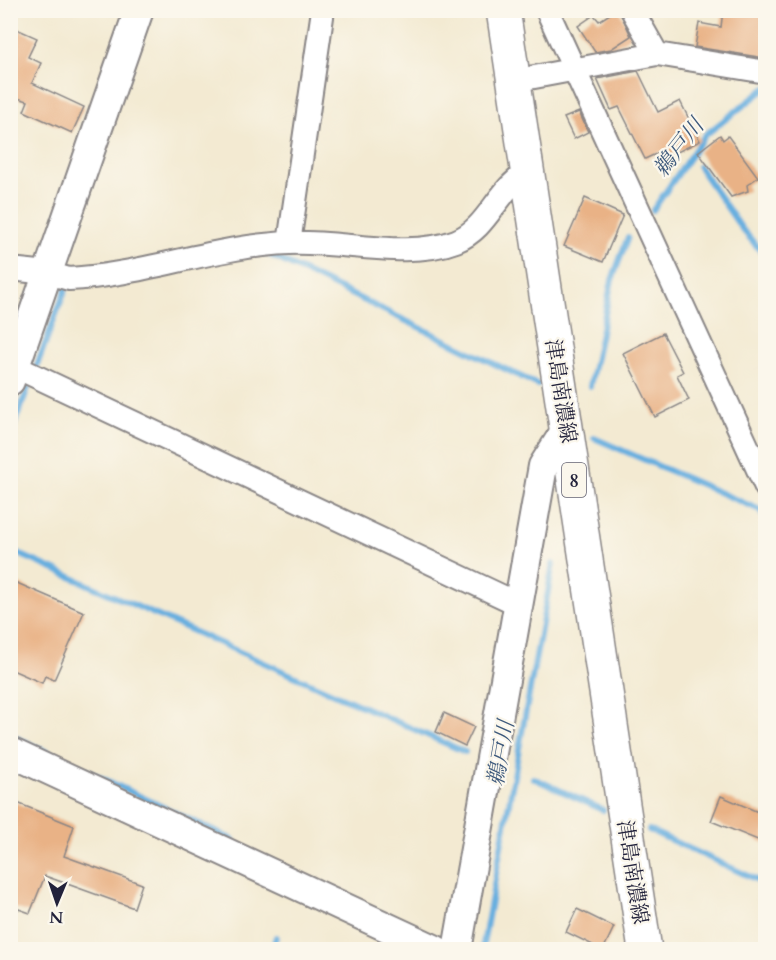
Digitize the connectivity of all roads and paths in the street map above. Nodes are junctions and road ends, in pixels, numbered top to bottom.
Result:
1 (139, 10) edge
2 (323, 10) edge
3 (503, 10) edge
4 (547, 10) edge
5 (632, 10) edge
6 (657, 54) junction
7 (572, 70) junction
8 (765, 72) edge
9 (513, 81) junction
10 (527, 174) junction
11 (289, 243) junction
12 (10, 269) edge
13 (48, 273) junction
14 (13, 374) edge
15 (567, 428) junction
16 (765, 488) edge
17 (518, 604) junction
18 (10, 752) edge
19 (436, 950) edge
20 (457, 950) edge
21 (645, 950) edge

1 - 13 street
2 - 11 street
3 - 9 main road, 津島南濃線 / 8
4 - 7 street
5 - 6 street
6 - 7 street
6 - 8 street
7 - 9 street
7 - 16 street
9 - 10 main road, 津島南濃線 / 8
10 - 11 street
10 - 15 main road, 津島南濃線 / 8
11 - 13 street
12 - 13 street
13 - 14 street
14 - 17 street
15 - 17 street
15 - 21 main road, 津島南濃線 / 8
17 - 20 street
18 - 19 street

